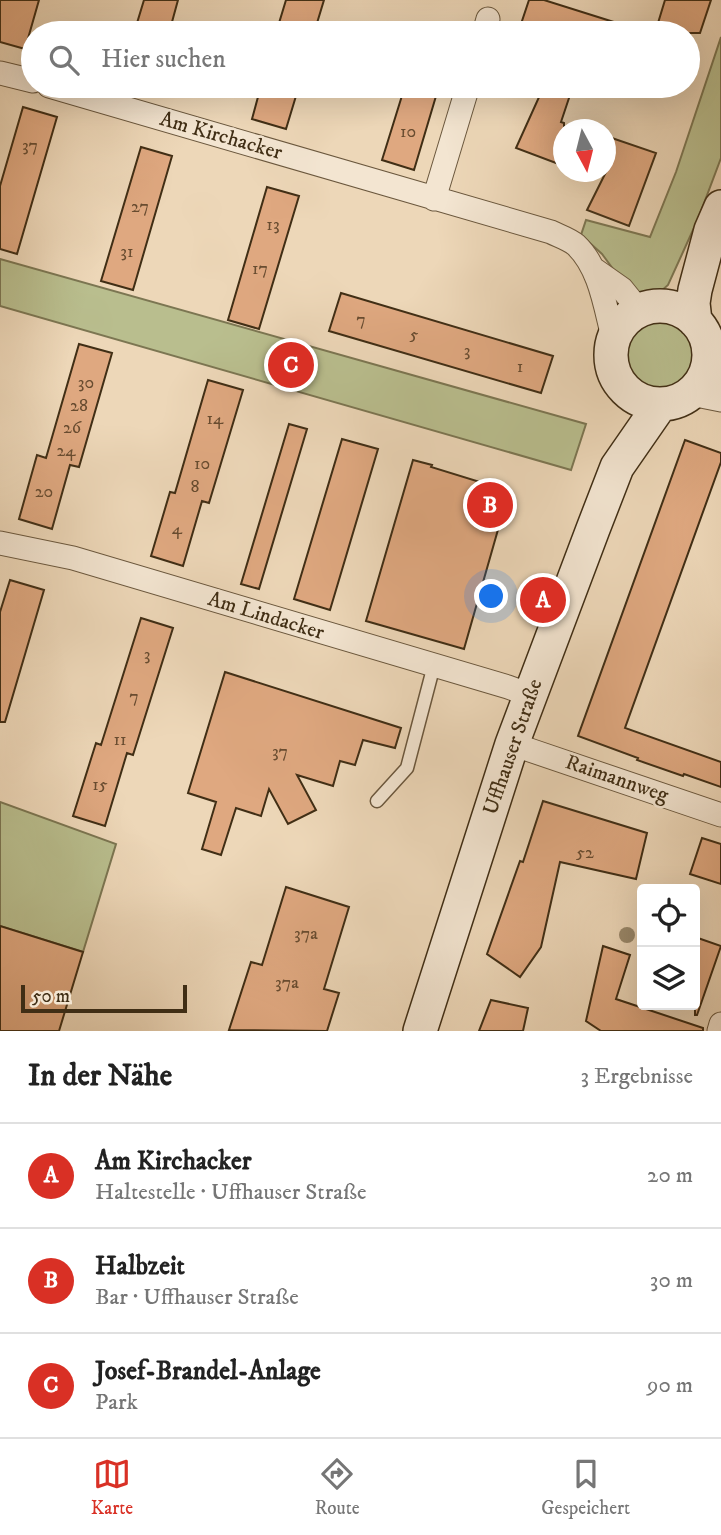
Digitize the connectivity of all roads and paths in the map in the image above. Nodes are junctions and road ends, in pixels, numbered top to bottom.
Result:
1 (0, 73) edge
2 (21, 78) edge
3 (90, 98) edge
4 (464, 98) edge
5 (434, 199) junction
6 (716, 219) edge
7 (595, 271) junction
8 (651, 308) junction
9 (695, 321) junction
10 (614, 337) junction
11 (710, 385) edge
12 (625, 391) junction
13 (660, 405) junction
14 (617, 467) junction
15 (0, 543) edge
16 (434, 665) junction
17 (530, 695) junction
18 (512, 744) junction
19 (377, 801) dead end
20 (721, 815) edge
21 (721, 1024) edge
22 (420, 1031) edge
23 (719, 1031) edge

1 - 2 street
3 - 5 street, Am Kirchacker
4 - 5 street
5 - 7 street, Am Kirchacker
6 - 8 street
6 - 9 street
7 - 8 street, Am Kirchacker
7 - 10 street, Am Kirchacker
8 - 9 street
8 - 10 street
9 - 11 street
10 - 12 street
11 - 13 street
12 - 13 street
12 - 14 street, Uffhauser Straße
13 - 14 street, Uffhauser Straße
14 - 17 street, Uffhauser Straße
15 - 16 street, Am Lindacker
16 - 17 street, Am Lindacker
16 - 19 lane
17 - 18 street, Uffhauser Straße
18 - 20 street, Raimannweg
18 - 22 street, Uffhauser Straße
21 - 23 street

